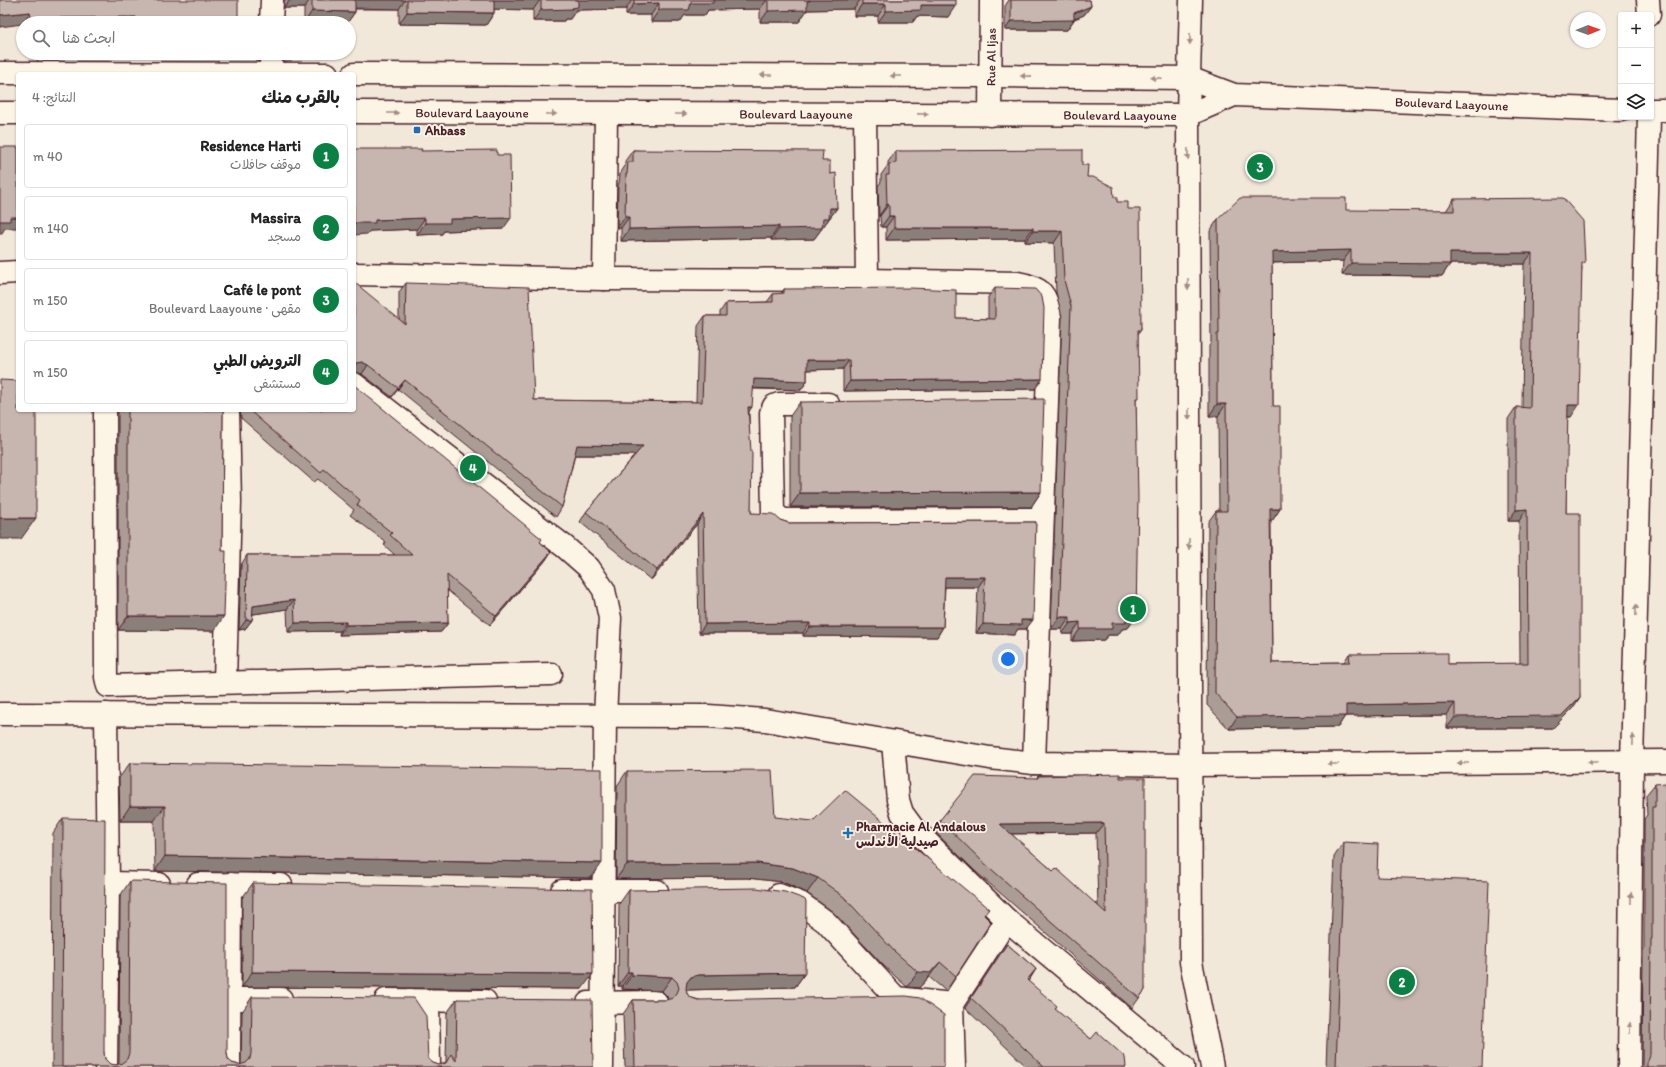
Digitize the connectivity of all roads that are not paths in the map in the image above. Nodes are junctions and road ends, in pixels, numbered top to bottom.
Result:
1 (272, 0) edge
2 (991, 0) edge
3 (1190, 0) edge
4 (1648, 0) edge
5 (1649, 12) edge
6 (271, 16) edge
7 (271, 60) edge
8 (0, 72) edge
9 (16, 72) edge
10 (271, 72) edge
11 (356, 74) edge
12 (990, 76) junction
13 (1189, 78) junction
14 (1234, 95) junction
15 (1618, 110) edge
16 (1654, 110) edge
17 (1666, 110) edge
18 (356, 112) edge
19 (0, 113) edge
20 (16, 113) edge
21 (606, 114) junction
22 (865, 114) junction
23 (990, 115) junction
24 (1188, 115) junction
25 (1649, 120) edge
26 (16, 272) edge
27 (0, 273) edge
28 (356, 274) edge
29 (604, 279) junction
30 (867, 280) junction
31 (356, 386) edge
32 (1024, 401) edge
33 (1048, 401) junction
34 (850, 403) edge
35 (105, 412) edge
36 (228, 412) edge
37 (1042, 519) junction
38 (551, 674) dead end
39 (225, 681) junction
40 (0, 714) edge
41 (106, 714) junction
42 (605, 716) junction
43 (893, 742) junction
44 (1666, 761) edge
45 (1632, 762) junction
46 (1034, 763) junction
47 (1190, 765) junction
48 (108, 883) junction
49 (230, 884) junction
50 (302, 886) edge
51 (540, 891) edge
52 (675, 891) edge
53 (603, 892) junction
54 (762, 892) edge
55 (1007, 920) junction
56 (896, 998) junction
57 (229, 999) junction
58 (300, 999) edge
59 (872, 999) edge
60 (364, 1000) edge
61 (428, 1001) junction
62 (507, 1002) edge
63 (571, 1002) edge
64 (656, 1002) edge
65 (602, 1003) junction
66 (952, 1004) junction
67 (106, 1067) edge
68 (229, 1067) edge
69 (429, 1067) edge
70 (602, 1067) edge
71 (954, 1067) edge
72 (1183, 1067) edge
73 (1212, 1067) edge
74 (1629, 1067) edge

1 - 6 street
2 - 12 street, Rue Al Ijas
3 -> 13 street
4 - 5 street
7 - 10 street
8 - 9 street
12 -> 11 street, Boulevard Laayoune
13 -> 12 street, Boulevard Laayoune
12 - 23 street, Rue Al Ijas
13 - 14 street, Boulevard Laayoune
13 - 24 street
14 - 15 street, Boulevard Laayoune
14 - 24 street, Boulevard Laayoune
16 - 17 street
18 -> 21 street, Boulevard Laayoune
19 - 20 street
21 -> 22 street, Boulevard Laayoune
21 - 29 street
22 -> 23 street, Boulevard Laayoune
22 - 30 street
23 - 24 street, Boulevard Laayoune
24 -> 47 street
45 -> 25 street
26 - 27 street
28 - 29 street
29 - 30 street
30 - 33 street
31 - 42 street
32 - 33 street
33 - 37 street
34 - 37 street
35 - 39 street
36 - 39 street
37 - 46 street
38 - 39 street
40 - 41 street
41 - 42 street
41 - 48 street
42 - 43 street
42 - 53 street
43 - 46 street
43 - 55 street
44 - 45 street
45 -> 47 street
74 -> 45 street
46 - 47 street
47 - 73 street
48 - 49 street
48 - 67 street
49 - 50 street
49 - 57 street
51 - 53 street
52 - 53 street
53 - 65 street
54 - 56 street
55 - 66 street
55 - 72 street
56 - 59 street
56 - 66 street
57 - 58 street
57 - 68 street
60 - 61 street
61 - 62 street
61 - 69 street
63 - 65 street
64 - 65 street
65 - 70 street
66 - 71 street

